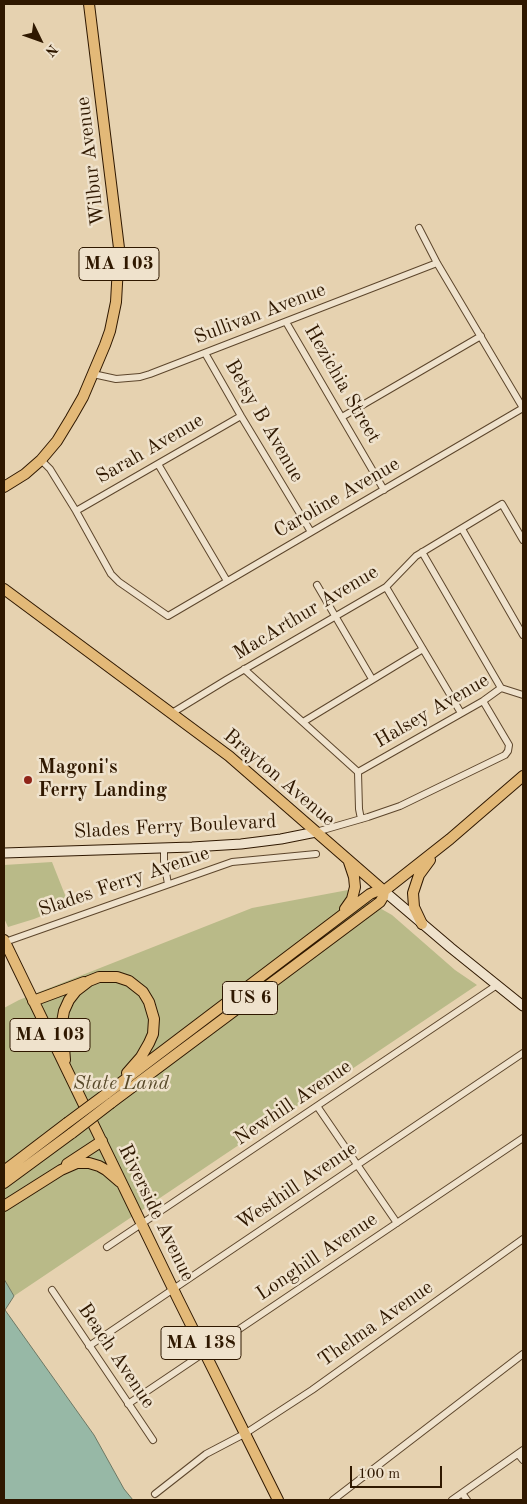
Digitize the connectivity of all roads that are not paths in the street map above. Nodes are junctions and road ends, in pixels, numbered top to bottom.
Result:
1 (89, 4) edge
2 (419, 228) dead end
3 (437, 263) junction
4 (286, 322) junction
5 (481, 336) junction
6 (205, 353) junction
7 (93, 374) junction
8 (523, 408) edge
9 (241, 416) junction
10 (342, 416) junction
11 (41, 460) junction
12 (158, 464) junction
13 (4, 486) edge
14 (384, 490) junction
15 (76, 511) junction
16 (462, 529) junction
17 (311, 532) junction
18 (523, 540) edge
19 (422, 552) junction
20 (226, 581) junction
21 (317, 585) dead end
22 (386, 587) junction
23 (4, 589) edge
24 (335, 617) junction
25 (523, 634) edge
26 (423, 649) junction
27 (244, 669) junction
28 (372, 679) junction
29 (501, 688) junction
30 (523, 695) edge
31 (483, 702) junction
32 (172, 713) junction
33 (461, 713) junction
34 (303, 722) junction
35 (358, 772) junction
36 (523, 776) edge
37 (361, 820) junction
38 (316, 832) junction
39 (164, 848) junction
40 (437, 849) junction
41 (4, 853) edge
42 (316, 854) dead end
43 (347, 859) junction
44 (168, 884) junction
45 (384, 891) junction
46 (336, 920) junction
47 (422, 924) junction
48 (4, 941) edge
49 (93, 979) junction
50 (497, 985) junction
51 (33, 1001) junction
52 (523, 1006) edge
53 (523, 1053) edge
54 (66, 1069) junction
55 (109, 1099) junction
56 (317, 1106) junction
57 (70, 1128) junction
58 (523, 1138) edge
59 (102, 1141) junction
60 (357, 1165) junction
61 (4, 1171) edge
62 (49, 1178) junction
63 (4, 1183) edge
64 (123, 1186) junction
65 (4, 1206) edge
66 (397, 1223) junction
67 (142, 1224) junction
68 (523, 1239) edge
69 (107, 1247) dead end
70 (174, 1289) junction
71 (52, 1290) dead end
72 (89, 1346) junction
73 (206, 1352) junction
74 (523, 1354) edge
75 (128, 1404) junction
76 (246, 1433) junction
77 (153, 1440) dead end
78 (521, 1452) edge
79 (523, 1460) edge
80 (462, 1493) junction
81 (155, 1494) dead end
82 (278, 1500) edge
83 (333, 1500) edge
84 (452, 1500) edge
85 (467, 1500) edge

1 - 7 main road, Wilbur Avenue / MA 103
2 - 3 street
3 - 4 street, Sullivan Avenue
3 - 5 street
4 - 6 street, Sullivan Avenue
4 - 10 street, Hezichia Street
5 - 8 street
5 - 10 street
6 - 7 street, Sullivan Avenue
6 - 9 street, Betsy B Avenue
7 - 11 main road, Wilbur Avenue / MA 103
8 - 14 street, Caroline Avenue
9 - 12 street, Sarah Avenue
9 - 17 street, Betsy B Avenue
10 - 14 street, Hezichia Street
11 - 13 main road, Wilbur Avenue / MA 103
11 - 15 street
12 - 15 street, Sarah Avenue
12 - 20 street
14 - 17 street, Caroline Avenue
15 - 20 street, Caroline Avenue
16 - 18 street, MacArthur Avenue
16 - 19 street, MacArthur Avenue
16 - 25 street
17 - 20 street, Caroline Avenue
19 - 22 street, MacArthur Avenue
19 - 29 street
21 - 24 street
22 - 24 street, MacArthur Avenue
22 - 26 street
23 - 32 main road, Brayton Avenue
24 - 27 street, MacArthur Avenue
24 - 28 street
26 - 28 street
26 - 33 street
27 - 32 street, MacArthur Avenue
27 - 34 street
28 - 34 street
29 - 30 street, Halsey Avenue
29 - 31 street, Halsey Avenue
31 - 33 street, Halsey Avenue
31 - 37 street, Slades Ferry Boulevard
32 - 38 main road, Brayton Avenue
33 - 35 street, Halsey Avenue
34 - 35 street
35 - 37 street
36 - 40 main road, US 6
37 - 38 street, Slades Ferry Boulevard
38 - 39 main road, Slades Ferry Boulevard
38 - 43 main road, Brayton Avenue
39 - 41 main road, Slades Ferry Boulevard
39 - 44 street
40 - 45 main road, US 6
40 - 47 main road
42 - 44 street, Slades Ferry Avenue
43 - 45 main road, Brayton Avenue
43 - 46 main road
44 - 48 street, Slades Ferry Avenue
45 - 46 main road, US 6
45 - 47 main road, Brayton Avenue
45 - 55 main road, US 6
46 - 55 main road, US 6
47 - 50 main road, Brayton Avenue
48 - 51 main road, Riverside Avenue / MA 103
49 - 51 main road
49 - 54 main road, MA 138
49 - 55 main road
50 - 52 main road, Brayton Avenue
50 - 56 street, Newhill Avenue
51 - 54 main road, Riverside Avenue / MA 103
53 - 60 street, Westhill Avenue
54 - 59 main road, Riverside Avenue / MA 138
55 - 57 main road, US 6, bridge
56 - 60 street
56 - 67 street, Newhill Avenue
57 - 61 main road, US 6
57 - 63 main road, US 6
58 - 66 street, Longhill Avenue
59 - 62 main road
59 - 64 main road, Riverside Avenue / MA 138
60 - 66 street
60 - 70 street, Westhill Avenue
62 - 64 main road, MA 138
62 - 65 main road, MA 138
64 - 67 main road, Riverside Avenue / MA 138
66 - 73 street, Longhill Avenue
67 - 69 street, Newhill Avenue
67 - 70 main road, Riverside Avenue / MA 138
68 - 76 street, Thelma Avenue
70 - 72 street, Westhill Avenue
70 - 73 main road, Riverside Avenue / MA 138
71 - 72 street, Beach Avenue
72 - 75 street, Beach Avenue
73 - 75 street, Longhill Avenue
73 - 76 main road, Riverside Avenue / MA 138
74 - 83 street
75 - 77 street, Beach Avenue
76 - 81 street, Thelma Avenue
76 - 82 main road, Riverside Avenue / MA 138
78 - 79 street
78 - 80 street
80 - 84 street
80 - 85 street

